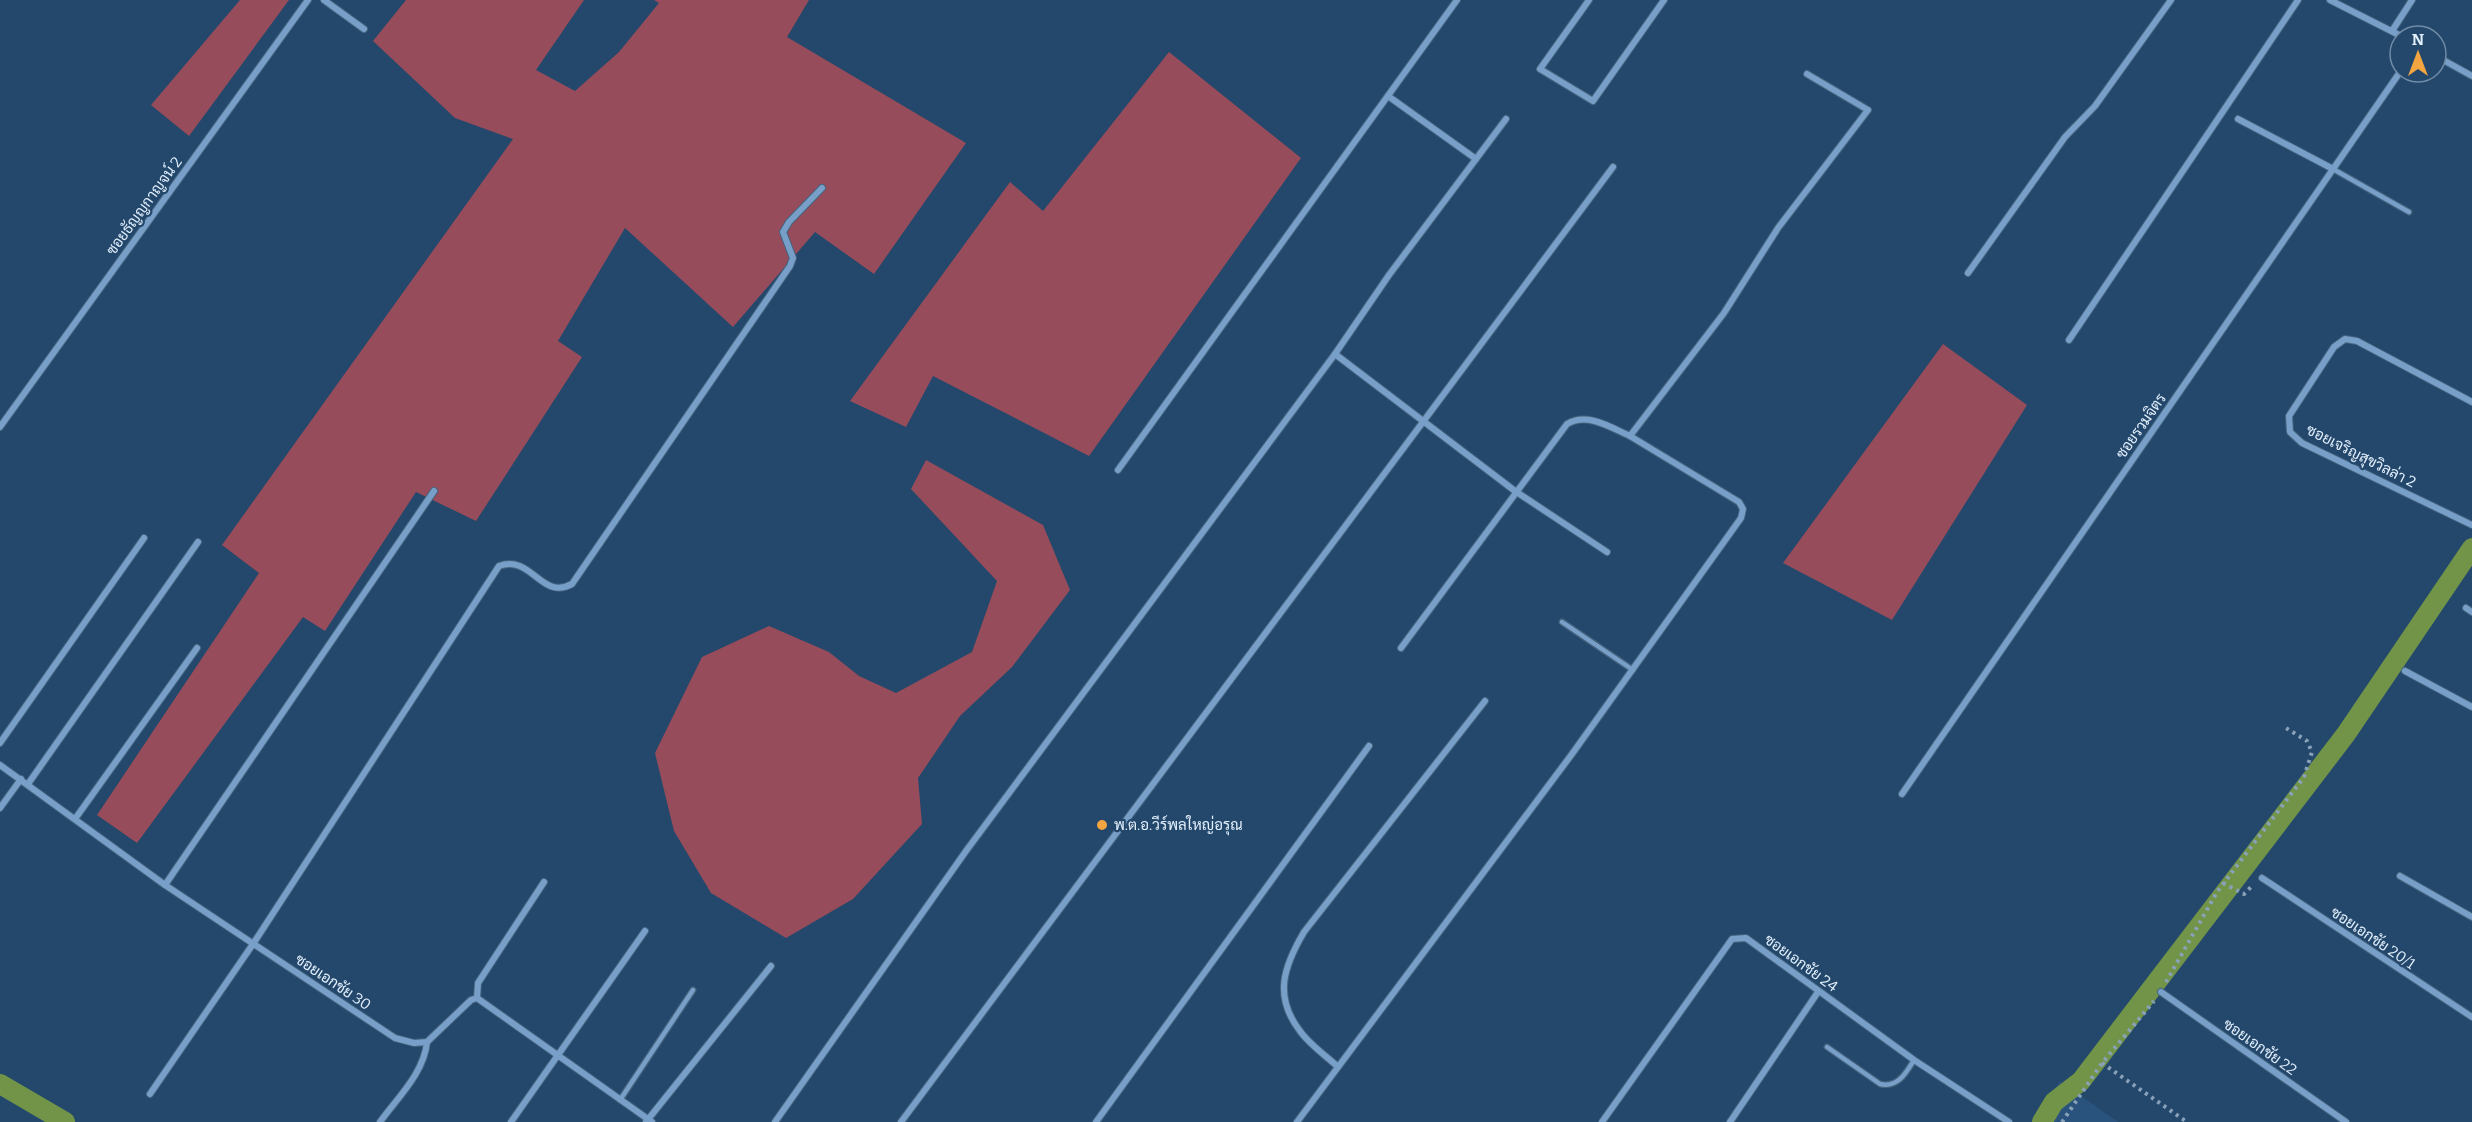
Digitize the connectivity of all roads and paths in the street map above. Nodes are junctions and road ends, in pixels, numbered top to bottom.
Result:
1 (308, 0) edge
2 (324, 0) edge
3 (1458, 0) edge
4 (1589, 0) edge
5 (1664, 0) edge
6 (2170, 0) edge
7 (2298, 0) edge
8 (2330, 0) edge
9 (2412, 0) edge
10 (2397, 24) edge
11 (364, 29) dead end
12 (2388, 29) edge
13 (2448, 63) edge
14 (1807, 74) dead end
15 (2472, 76) edge
16 (2392, 84) edge
17 (1388, 96) junction
18 (1506, 119) dead end
19 (2238, 119) dead end
20 (1476, 159) junction
21 (1613, 167) dead end
22 (2333, 169) junction
23 (822, 188) dead end
24 (2409, 212) dead end
25 (1968, 273) dead end
26 (2068, 340) dead end
27 (1335, 354) junction
28 (2472, 402) edge
29 (1423, 422) junction
30 (0, 427) edge
31 (1630, 436) junction
32 (1118, 470) dead end
33 (434, 491) dead end
34 (1515, 491) junction
35 (2472, 525) edge
36 (144, 538) dead end
37 (198, 542) dead end
38 (1607, 552) dead end
39 (1562, 622) dead end
40 (197, 648) dead end
41 (1401, 648) dead end
42 (1633, 670) junction
43 (2405, 671) dead end
44 (1485, 701) dead end
45 (2472, 707) edge
46 (2286, 728) dead end
47 (0, 743) edge
48 (1369, 746) dead end
49 (0, 765) edge
50 (21, 779) junction
51 (28, 784) junction
52 (1902, 794) dead end
53 (0, 808) edge
54 (75, 819) junction
55 (2400, 876) dead end
56 (2262, 878) joint
57 (544, 882) dead end
58 (2223, 883) junction
59 (165, 885) junction
60 (2472, 917) edge
61 (645, 932) dead end
62 (253, 944) junction
63 (771, 966) dead end
64 (693, 990) dead end
65 (1818, 992) junction
66 (2161, 992) junction
67 (477, 998) junction
68 (2472, 1017) edge
69 (427, 1042) junction
70 (1827, 1047) dead end
71 (559, 1056) junction
72 (1914, 1060) junction
73 (2102, 1063) junction
74 (1337, 1066) junction
75 (150, 1094) dead end
76 (620, 1100) junction
77 (648, 1121) edge
78 (380, 1122) edge
79 (511, 1122) edge
80 (775, 1122) edge
81 (901, 1122) edge
82 (1096, 1122) edge
83 (1297, 1122) edge
84 (1602, 1122) edge
85 (1730, 1122) edge
86 (2008, 1122) edge
87 (2062, 1122) edge
88 (2187, 1122) edge
89 (2346, 1122) edge

1 - 30 street, ซอยธัญญกาญจน์ 2
2 - 11 street
3 - 17 street
4 - 5 street
6 - 25 street
7 - 26 street
8 - 12 street
9 - 10 street
13 - 15 street
14 - 31 street
16 - 22 street, ซอยรวมจิตร
17 - 20 street
17 - 32 street
18 - 20 street
19 - 22 street
20 - 27 street
21 - 29 street
22 - 24 lane
22 - 52 street, ซอยรวมจิตร
23 - 62 street
27 - 29 street
27 - 80 street
28 - 35 street, ซอยเจริญสุขวิลล่า 2
29 - 34 street
29 - 81 street
31 - 34 street
31 - 42 street
33 - 59 street
34 - 38 street
34 - 41 street
36 - 47 street
37 - 51 street
39 - 42 lane
40 - 54 street
42 - 74 street
43 - 45 street
44 - 74 street
46 - 58 path
48 - 82 street
49 - 50 street, ซอยเอกชัย 30
50 - 51 street, ซอยเอกชัย 30
50 - 53 street
51 - 54 street, ซอยเอกชัย 30
54 - 59 street, ซอยเอกชัย 30
55 - 60 street
56 - 58 path
56 - 68 street, ซอยเอกชัย 20/1
57 - 67 street
58 - 66 path
59 - 62 street, ซอยเอกชัย 30
61 - 71 street
62 - 69 street, ซอยเอกชัย 30
62 - 75 street
63 - 77 street
64 - 76 lane
65 - 72 street, ซอยเอกชัย 24
65 - 84 street, ซอยเอกชัย 24
65 - 85 street
66 - 73 path
66 - 89 street, ซอยเอกชัย 22
67 - 69 street
67 - 71 street
69 - 78 street
70 - 72 lane
71 - 76 street
71 - 79 street
72 - 86 street, ซอยเอกชัย 24
73 - 87 path
73 - 88 path
74 - 83 street
76 - 77 street

